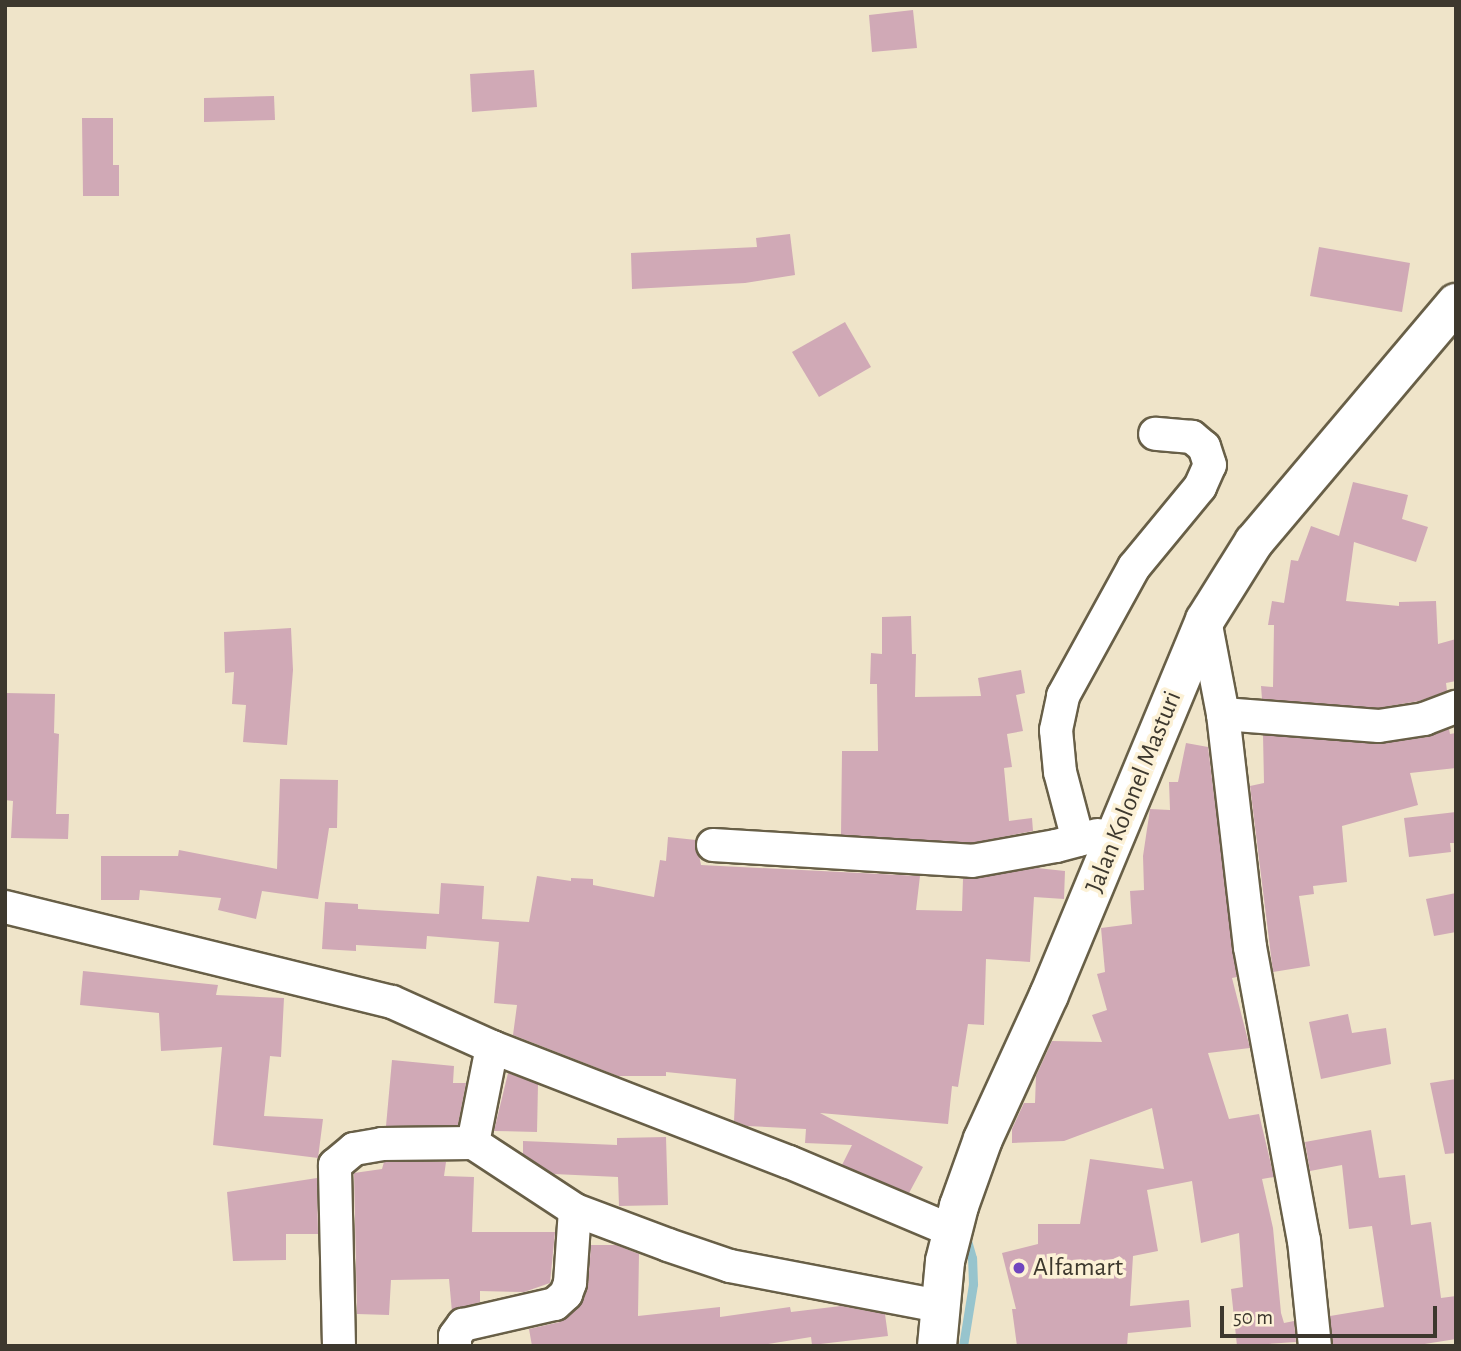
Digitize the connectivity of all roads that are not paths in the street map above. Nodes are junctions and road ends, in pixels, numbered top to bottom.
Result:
1 (1456, 303) edge
2 (1155, 434) dead end
3 (1205, 620) junction
4 (1456, 707) edge
5 (1223, 714) junction
6 (1119, 829) junction
7 (1078, 840) junction
8 (713, 845) dead end
9 (5, 907) edge
10 (492, 1047) junction
11 (473, 1143) junction
12 (575, 1210) junction
13 (952, 1231) junction
14 (939, 1306) junction
15 (339, 1346) edge
16 (455, 1346) edge
17 (937, 1346) edge
18 (1315, 1346) edge

1 - 3 main road, Jalan Kolonel Masturi
2 - 7 street
3 - 5 street
3 - 6 main road, Jalan Kolonel Masturi
4 - 5 street
5 - 18 street
6 - 7 street
6 - 13 main road, Jalan Kolonel Masturi
7 - 8 street
9 - 10 street
10 - 11 street
10 - 13 street
11 - 12 street
11 - 15 street
12 - 14 street
12 - 16 street
13 - 14 main road, Jalan Kolonel Masturi
14 - 17 main road, Jalan Kolonel Masturi

